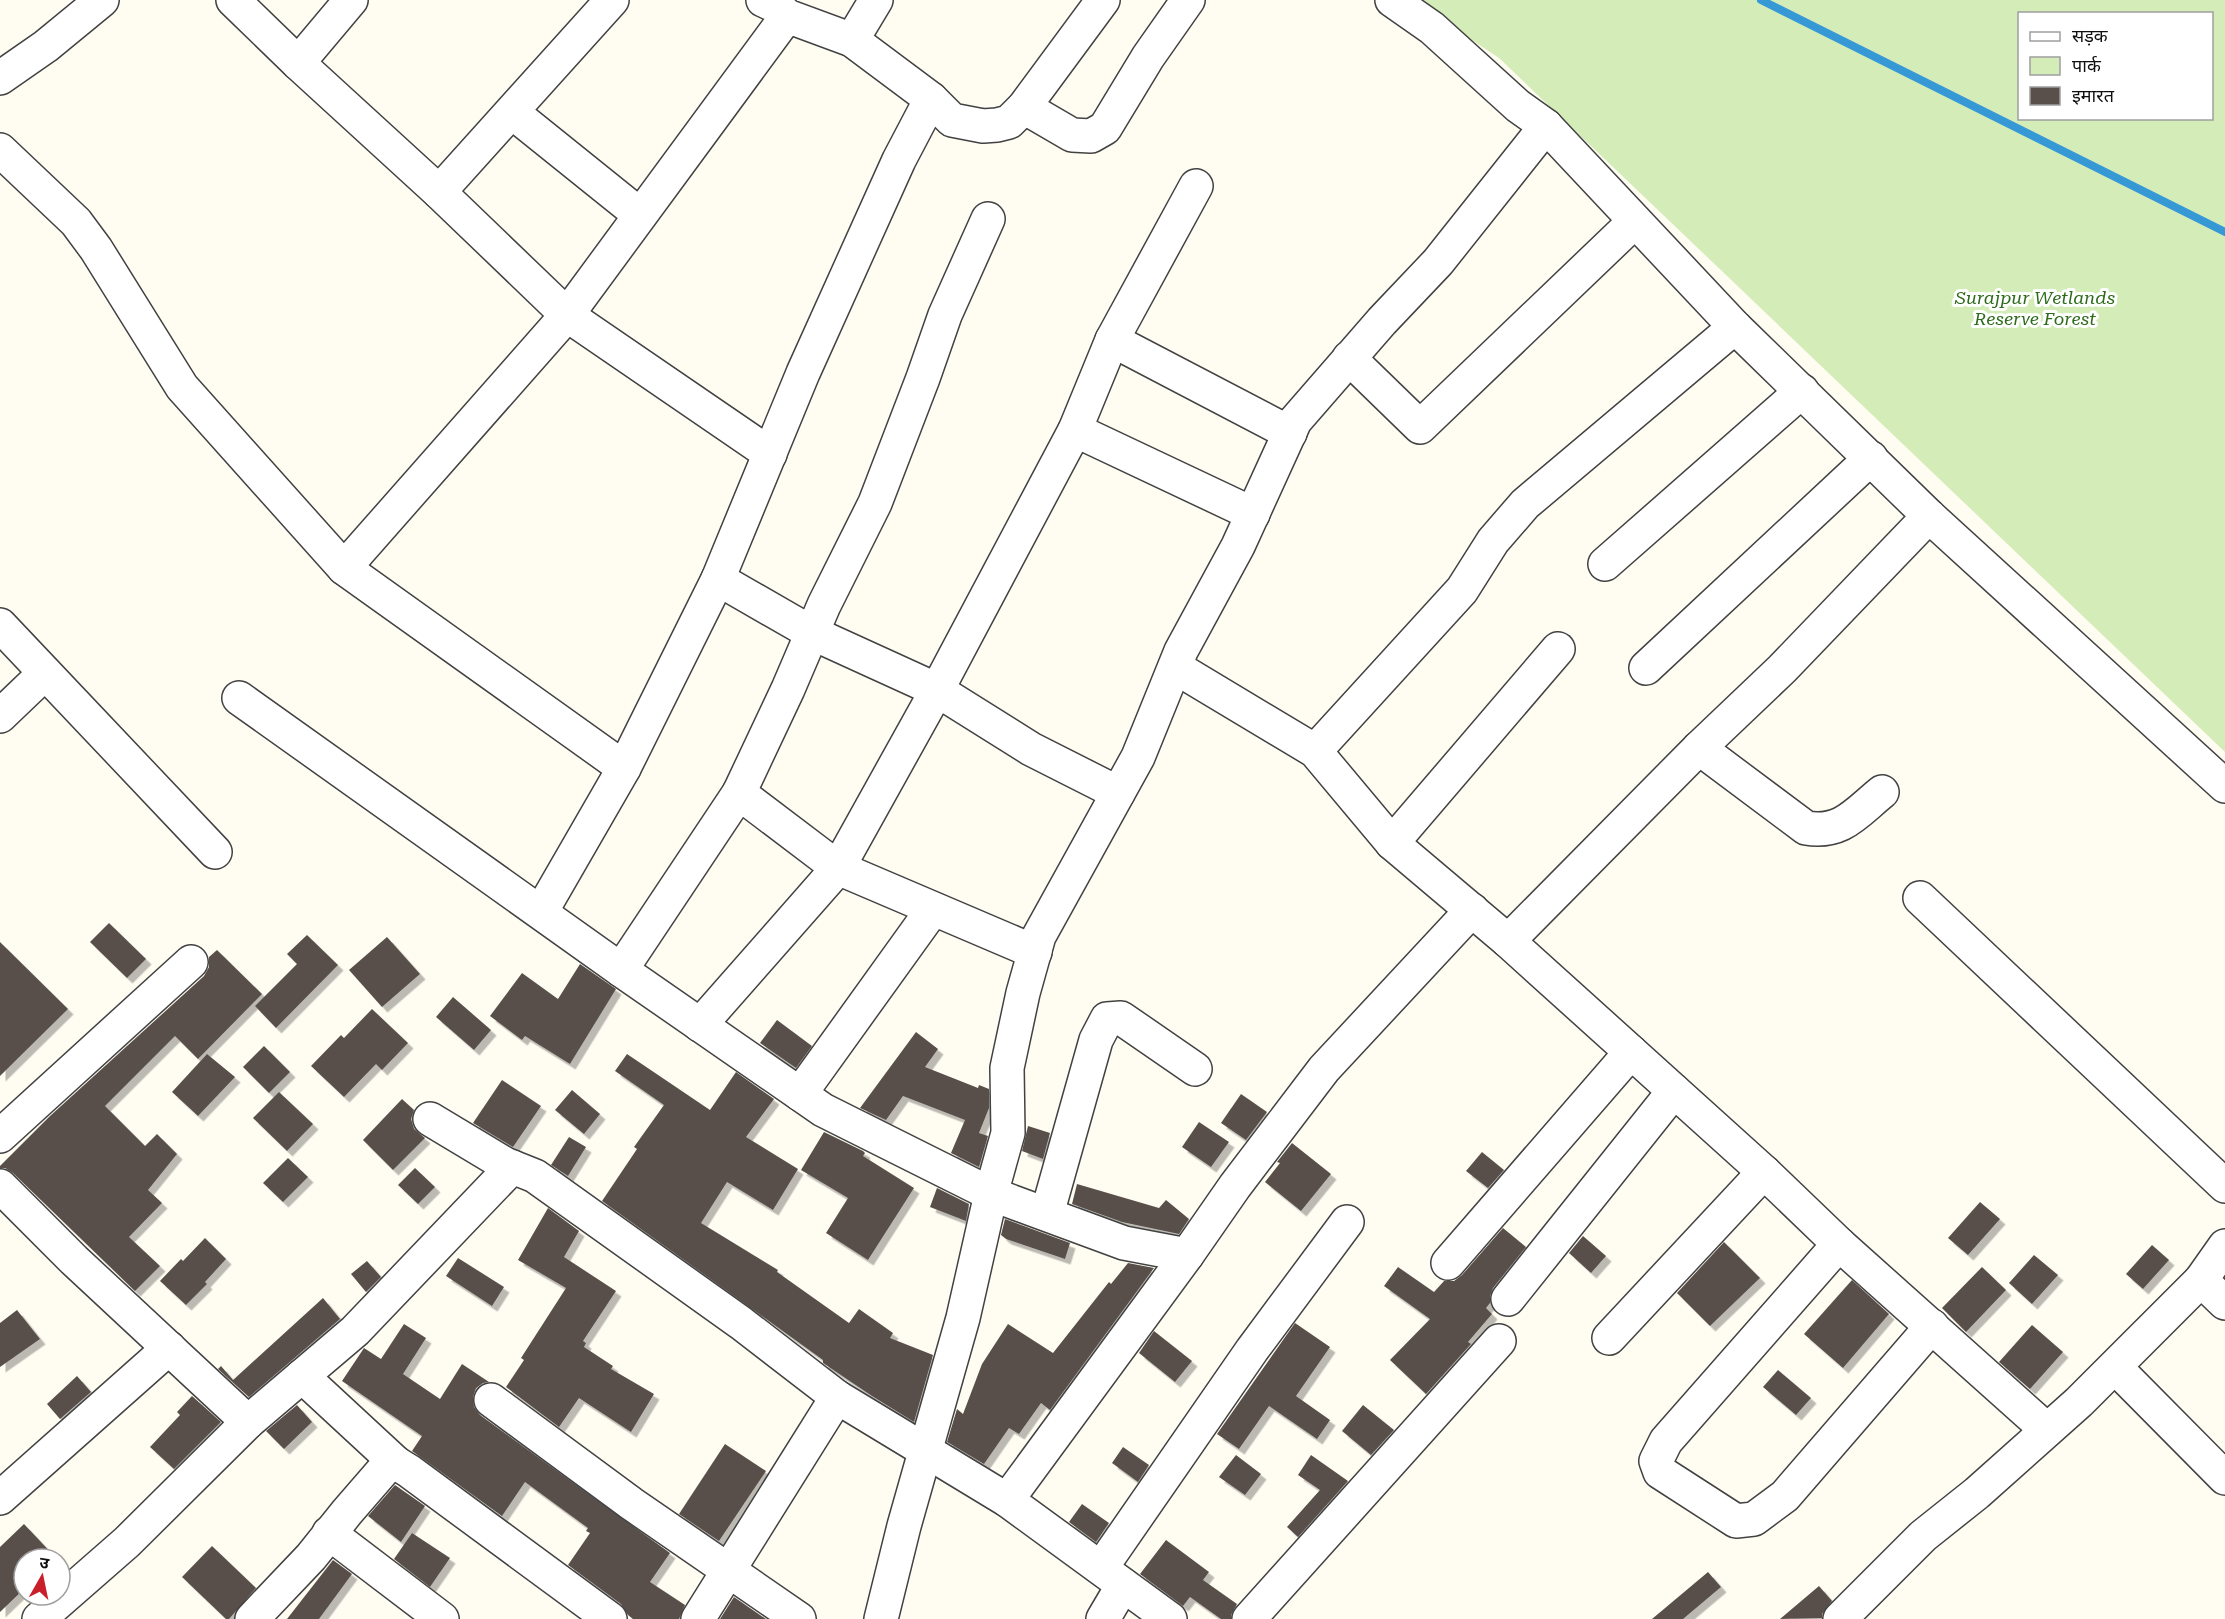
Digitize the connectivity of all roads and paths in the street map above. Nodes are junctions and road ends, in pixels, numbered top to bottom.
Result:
1 (102, 0) edge
2 (233, 0) edge
3 (351, 0) edge
4 (612, 0) edge
5 (876, 0) edge
6 (1103, 0) edge
7 (1188, 0) edge
8 (1392, 0) edge
9 (775, 8) edge
10 (852, 40) junction
11 (298, 63) junction
12 (0, 78) edge
13 (931, 99) junction
14 (1024, 107) junction
15 (512, 112) junction
16 (1546, 126) junction
17 (0, 150) edge
18 (1196, 186) dead end
19 (439, 192) junction
20 (640, 215) junction
21 (988, 219) dead end
22 (1634, 222) junction
23 (567, 315) junction
24 (1735, 327) junction
25 (1112, 340) junction
26 (1349, 358) junction
27 (1802, 391) junction
28 (1075, 430) junction
29 (1290, 433) junction
30 (770, 454) junction
31 (1871, 458) junction
32 (1253, 514) junction
33 (1929, 516) junction
34 (1605, 564) dead end
35 (344, 568) junction
36 (718, 579) junction
37 (0, 625) edge
38 (812, 633) junction
39 (1558, 649) dead end
40 (1175, 667) junction
41 (1646, 668) dead end
42 (45, 673) junction
43 (937, 690) junction
44 (239, 698) dead end
45 (0, 716) edge
46 (1699, 748) junction
47 (1315, 751) junction
48 (624, 768) junction
49 (2225, 786) edge
50 (1882, 792) dead end
51 (739, 793) junction
52 (1118, 793) junction
53 (1392, 843) junction
54 (215, 852) dead end
55 (838, 868) junction
56 (1920, 898) dead end
57 (933, 909) junction
58 (1472, 909) junction
59 (541, 912) junction
60 (1508, 941) junction
61 (1035, 952) junction
62 (191, 962) dead end
63 (621, 970) junction
64 (700, 1025) junction
65 (1631, 1052) junction
66 (1195, 1069) dead end
67 (1674, 1091) junction
68 (800, 1094) junction
69 (430, 1119) dead end
70 (0, 1136) edge
71 (512, 1167) junction
72 (1764, 1172) junction
73 (0, 1186) edge
74 (2225, 1186) edge
75 (992, 1194) junction
76 (1047, 1214) junction
77 (1347, 1222) dead end
78 (1839, 1244) junction
79 (2225, 1246) edge
80 (1187, 1255) junction
81 (1448, 1263) dead end
82 (2201, 1280) junction
83 (1508, 1299) dead end
84 (2225, 1303) edge
85 (1932, 1326) junction
86 (1609, 1338) dead end
87 (1499, 1341) dead end
88 (169, 1348) junction
89 (2115, 1367) junction
90 (302, 1376) junction
91 (837, 1397) junction
92 (491, 1400) dead end
93 (248, 1422) junction
94 (2047, 1430) junction
95 (926, 1452) junction
96 (396, 1463) junction
97 (2225, 1478) edge
98 (0, 1498) edge
99 (1007, 1500) junction
100 (329, 1533) junction
101 (727, 1570) junction
102 (1112, 1576) junction
103 (39, 1619) edge
104 (252, 1619) edge
105 (442, 1619) edge
106 (610, 1619) edge
107 (698, 1619) edge
108 (799, 1619) edge
109 (881, 1619) edge
110 (1102, 1619) edge
111 (1170, 1619) edge
112 (1249, 1619) edge
113 (1840, 1619) edge

1 - 12 street
2 - 11 street
3 - 11 street
4 - 15 street
5 - 10 street
6 - 14 street
7 - 14 street
8 - 16 street
9 - 10 street
9 - 20 street
10 - 13 street
11 - 19 street
13 - 14 street
13 - 30 street
15 - 19 street
15 - 20 street
16 - 22 street
16 - 26 street
17 - 35 street
18 - 25 street
19 - 23 street
20 - 23 street
21 - 38 street
22 - 24 street
22 - 26 street
23 - 30 street
23 - 35 street
24 - 27 street
24 - 47 street
25 - 28 street
25 - 29 street
26 - 29 street
27 - 31 street
27 - 34 street
28 - 32 street
28 - 43 street
29 - 32 street
30 - 36 street
31 - 33 street
31 - 41 street
32 - 40 street
33 - 46 street
33 - 49 street
35 - 48 street
36 - 38 street
36 - 48 street
37 - 42 street
38 - 43 street
38 - 51 street
39 - 53 street
40 - 47 street
40 - 52 street
42 - 45 street
42 - 54 street
43 - 52 street
43 - 55 street
44 - 59 street
46 - 50 street
46 - 60 street
47 - 53 street
48 - 59 street
51 - 55 street
51 - 63 street
52 - 61 street
53 - 58 street
55 - 57 street
55 - 64 street
56 - 74 street
57 - 61 street
57 - 68 street
58 - 60 street
58 - 80 street
59 - 63 street
60 - 65 street
61 - 75 street
62 - 70 street
63 - 64 street
64 - 68 street
65 - 67 street
65 - 81 street
66 - 76 street
67 - 72 street
67 - 83 street
68 - 75 street
69 - 71 street
71 - 90 street
71 - 91 street
72 - 78 street
72 - 86 street
73 - 88 street
75 - 76 street
75 - 95 street
76 - 80 street
77 - 102 street
78 - 85 street
78 - 85 street
79 - 82 street
80 - 99 street
82 - 84 street
82 - 89 street
85 - 94 street
87 - 112 street
88 - 93 street
88 - 98 street
89 - 94 street
89 - 97 street
90 - 93 street
90 - 96 street
91 - 95 street
91 - 101 street
92 - 101 street
93 - 103 street
94 - 113 street
95 - 99 street
95 - 109 street
96 - 100 street
96 - 106 street
99 - 102 street
100 - 104 street
100 - 105 street
101 - 107 street
101 - 108 street
102 - 110 street
102 - 111 street

